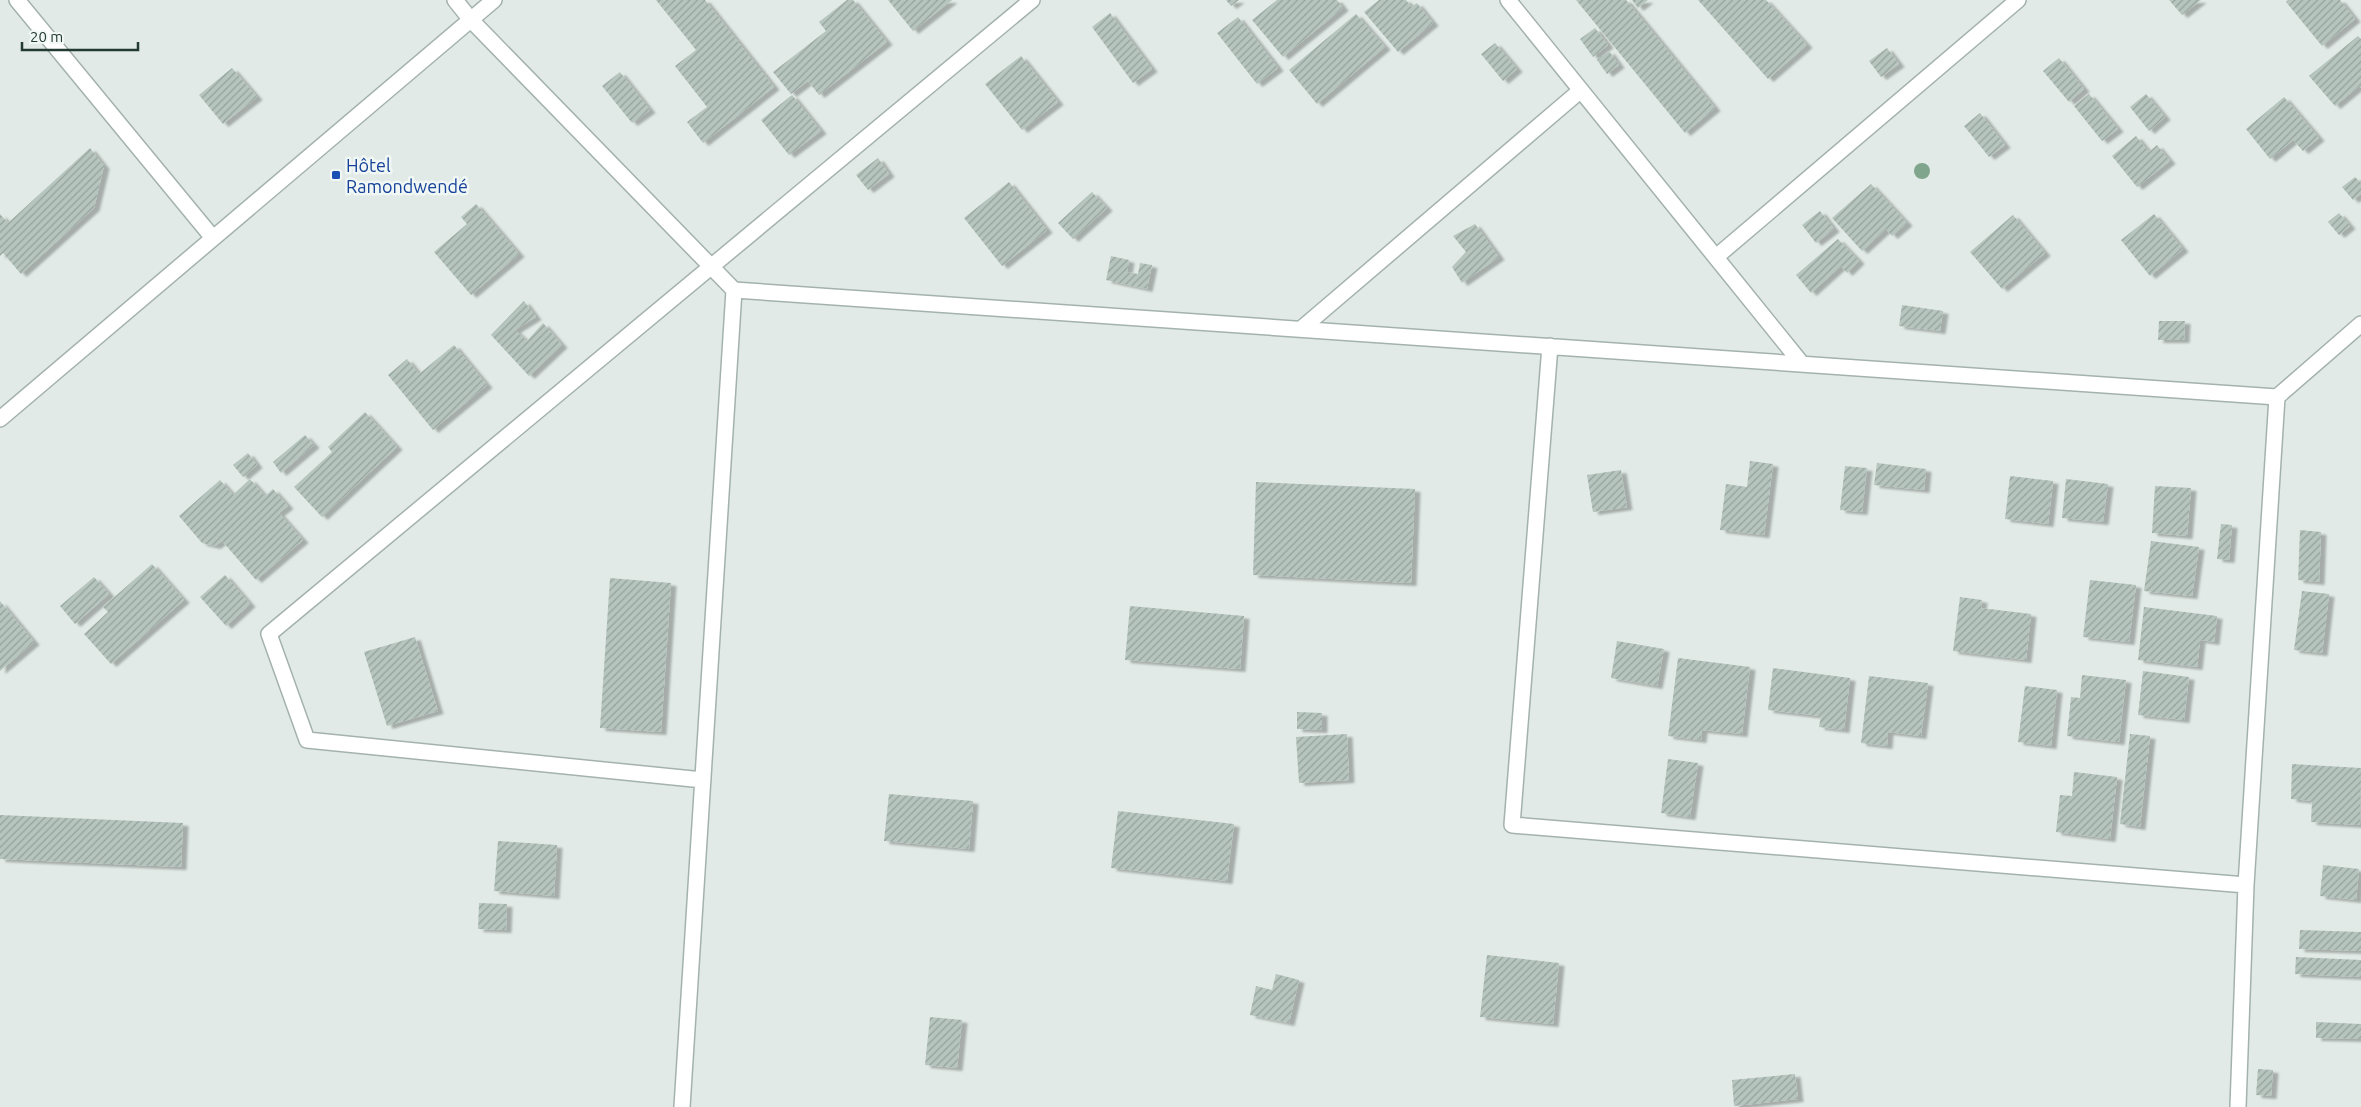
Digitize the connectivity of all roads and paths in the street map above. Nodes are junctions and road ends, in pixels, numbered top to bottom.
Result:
1 (17, 0) edge
2 (455, 0) edge
3 (494, 0) edge
4 (1032, 0) edge
5 (1508, 0) edge
6 (2018, 0) edge
7 (470, 20) junction
8 (1581, 90) junction
9 (214, 238) junction
10 (1716, 257) junction
11 (711, 266) junction
12 (734, 290) junction
13 (2361, 324) edge
14 (1301, 329) junction
15 (1550, 346) junction
16 (1802, 364) junction
17 (2278, 396) junction
18 (0, 419) edge
19 (703, 780) junction
20 (2246, 885) junction
21 (682, 1107) edge
22 (2238, 1107) edge

1 - 9 street
2 - 7 street
3 - 7 street
4 - 11 street
5 - 8 street
6 - 10 street
7 - 9 street
7 - 11 street
8 - 10 street
8 - 14 street
9 - 18 street
10 - 16 street
11 - 12 street
11 - 19 street
12 - 14 street
12 - 19 street
13 - 17 street
14 - 15 street
15 - 16 street
15 - 20 street
16 - 17 street
17 - 20 street
19 - 21 street
20 - 22 street

